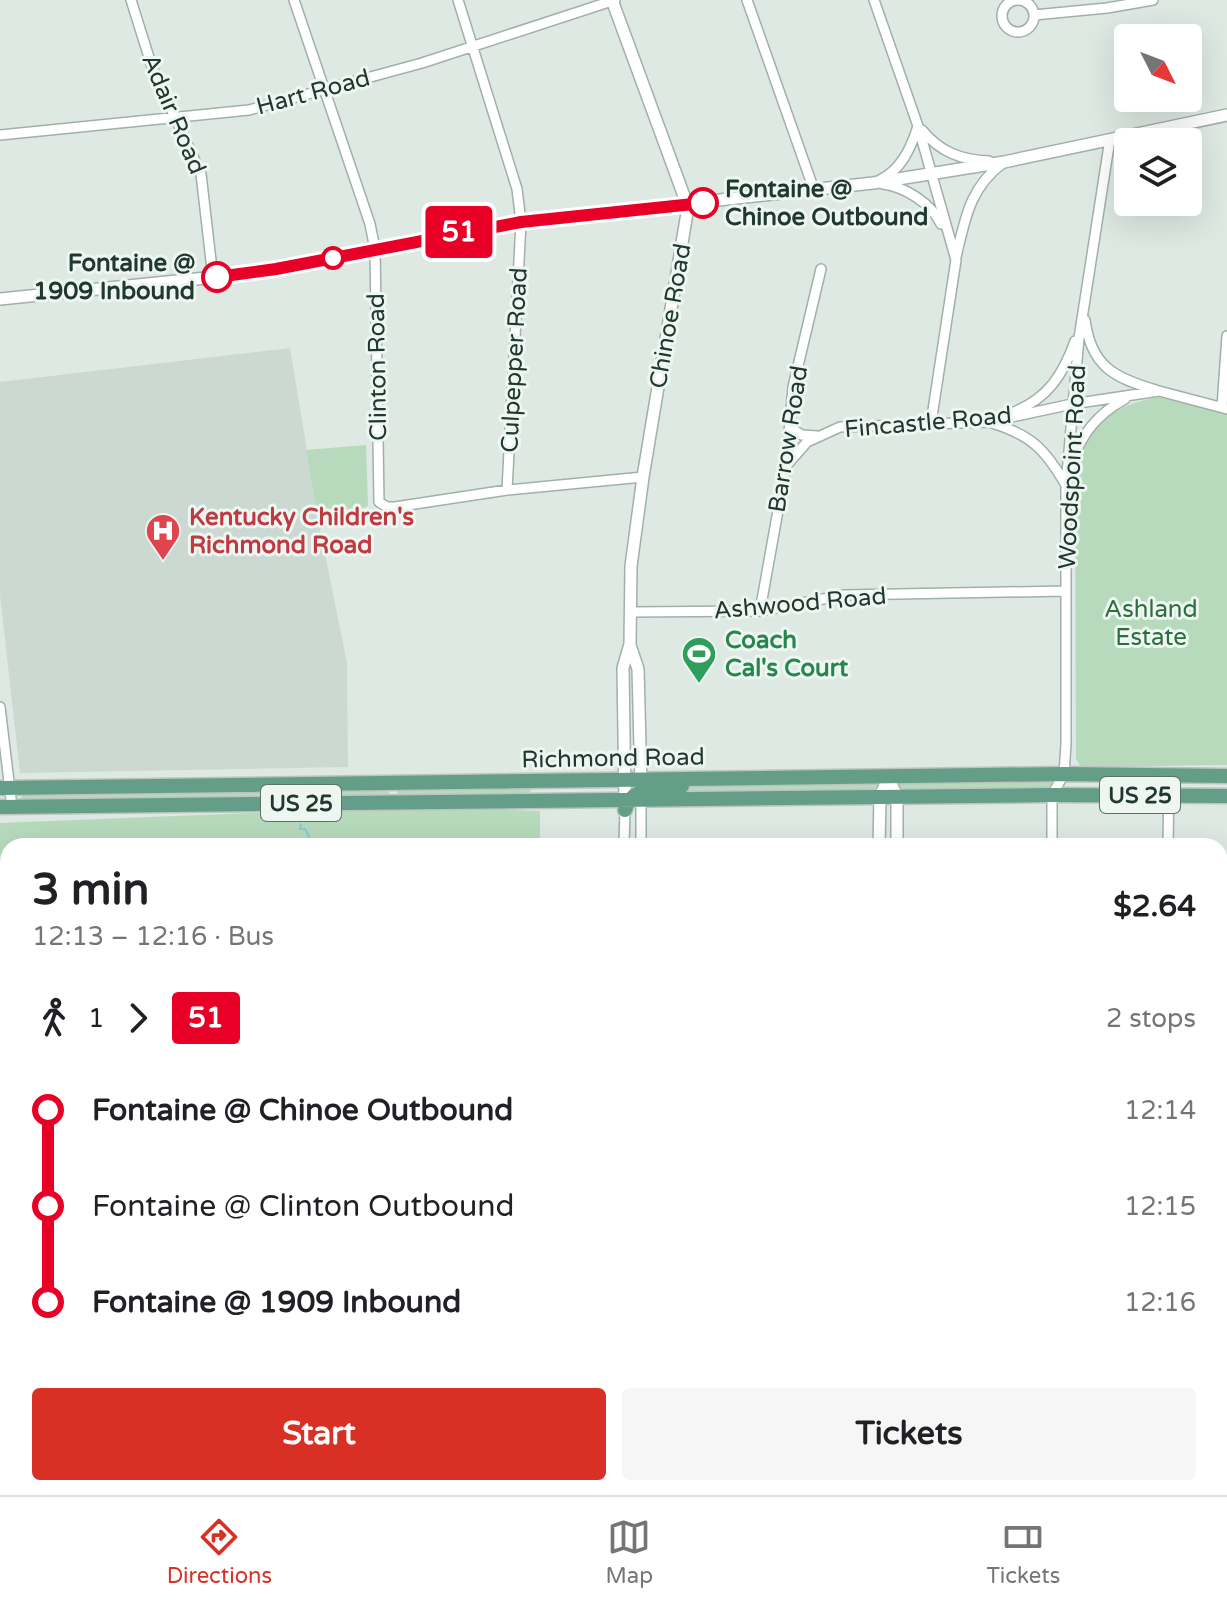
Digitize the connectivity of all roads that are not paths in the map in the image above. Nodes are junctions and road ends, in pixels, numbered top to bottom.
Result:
1 (131, 0) edge
2 (294, 0) edge
3 (458, 0) edge
4 (613, 0) edge
5 (747, 0) edge
6 (874, 0) edge
7 (1153, 0) edge
8 (1034, 15) dead end
9 (473, 47) junction
10 (324, 89) junction
11 (1227, 115) edge
12 (176, 117) junction
13 (918, 126) junction
14 (0, 135) edge
15 (1110, 139) junction
16 (1004, 162) junction
17 (932, 173) junction
18 (873, 183) junction
19 (814, 190) junction
20 (687, 205) junction
21 (521, 222) junction
22 (375, 249) junction
23 (956, 260) junction
24 (821, 269) dead end
25 (213, 278) junction
26 (0, 299) edge
27 (1084, 311) junction
28 (1227, 336) edge
29 (1159, 391) junction
30 (1138, 394) junction
31 (1072, 404) junction
32 (1225, 408) edge
33 (989, 422) junction
34 (931, 423) junction
35 (790, 428) junction
36 (817, 436) junction
37 (786, 466) junction
38 (643, 477) junction
39 (1066, 485) junction
40 (507, 490) junction
41 (1065, 591) junction
42 (760, 611) junction
43 (630, 612) junction
44 (630, 644) junction
45 (0, 707) edge
46 (1064, 774) junction
47 (1169, 776) junction
48 (1227, 776) edge
49 (888, 778) junction
50 (5, 788) edge
51 (633, 790) junction
52 (1052, 795) junction
53 (1169, 795) junction
54 (897, 796) junction
55 (1227, 796) edge
56 (880, 797) junction
57 (6, 807) edge
58 (625, 838) edge
59 (640, 838) edge
60 (879, 838) edge
61 (897, 838) edge
62 (1052, 838) edge
63 (1168, 838) edge

1 - 12 street, Adair Road
2 - 10 street, Clinton Road
3 - 9 street, Culpepper Road
4 - 9 street, Hart Road
4 - 20 street, Chinoe Road
5 - 19 street
6 - 13 street
7 - 8 street
9 - 10 street, Hart Road
9 - 21 street, Culpepper Road
10 - 12 street, Hart Road
10 - 22 street, Clinton Road
11 - 15 street
12 - 14 street, Hart Road
12 - 25 street, Adair Road
13 - 16 street
13 - 17 street
13 - 18 street
15 - 16 street
15 - 27 street, Woodspoint Road
16 - 17 street
16 - 23 street
17 - 18 street
17 - 23 street
18 - 19 street
18 - 23 street
19 - 20 street
20 - 21 street
20 - 38 street, Chinoe Road
21 - 22 street
21 - 40 street, Culpepper Road
22 - 25 street
22 - 40 street, Clinton Road
23 - 34 street
24 - 35 street, Barrow Road
25 - 26 street
27 - 29 street
27 - 31 street, Woodspoint Road
27 - 33 street
28 - 32 street
29 - 30 street, Fincastle Road
29 - 32 street, Fincastle Road
30 - 31 street, Fincastle Road
30 - 39 street
31 - 33 street, Fincastle Road
31 - 39 street, Woodspoint Road
33 - 34 street, Fincastle Road
33 - 39 street
34 - 36 street, Fincastle Road
35 - 36 street, Fincastle Road
35 - 37 street, Barrow Road
36 - 37 street, Fincastle Road
37 - 42 street, Barrow Road
38 - 40 street
38 - 43 street, Chinoe Road
39 - 41 street, Woodspoint Road
41 - 42 street, Ashwood Road
41 - 46 street, Woodspoint Road
42 - 43 street, Ashwood Road
43 - 44 street, Chinoe Road
44 - 51 street, Chinoe Road
44 - 51 street, Chinoe Road
45 - 50 street
46 - 47 main road, Richmond Road / US 25
46 - 49 main road, Richmond Road / US 25
46 - 52 street, Woodspoint Road
47 - 48 main road, Richmond Road / US 25
47 - 53 street
49 - 51 main road, Richmond Road / US 25
49 - 54 street
49 - 56 street
50 - 51 main road, Richmond Road / US 25
50 - 57 street
51 - 56 main road, Richmond Road / US 25
51 - 57 main road, Richmond Road / US 25
51 - 58 street
51 - 59 street
52 - 53 main road, Richmond Road / US 25
52 - 54 main road, Richmond Road / US 25
52 - 62 street
53 - 55 main road, Richmond Road / US 25
53 - 63 street
54 - 56 main road, Richmond Road / US 25
54 - 61 street
56 - 60 street

